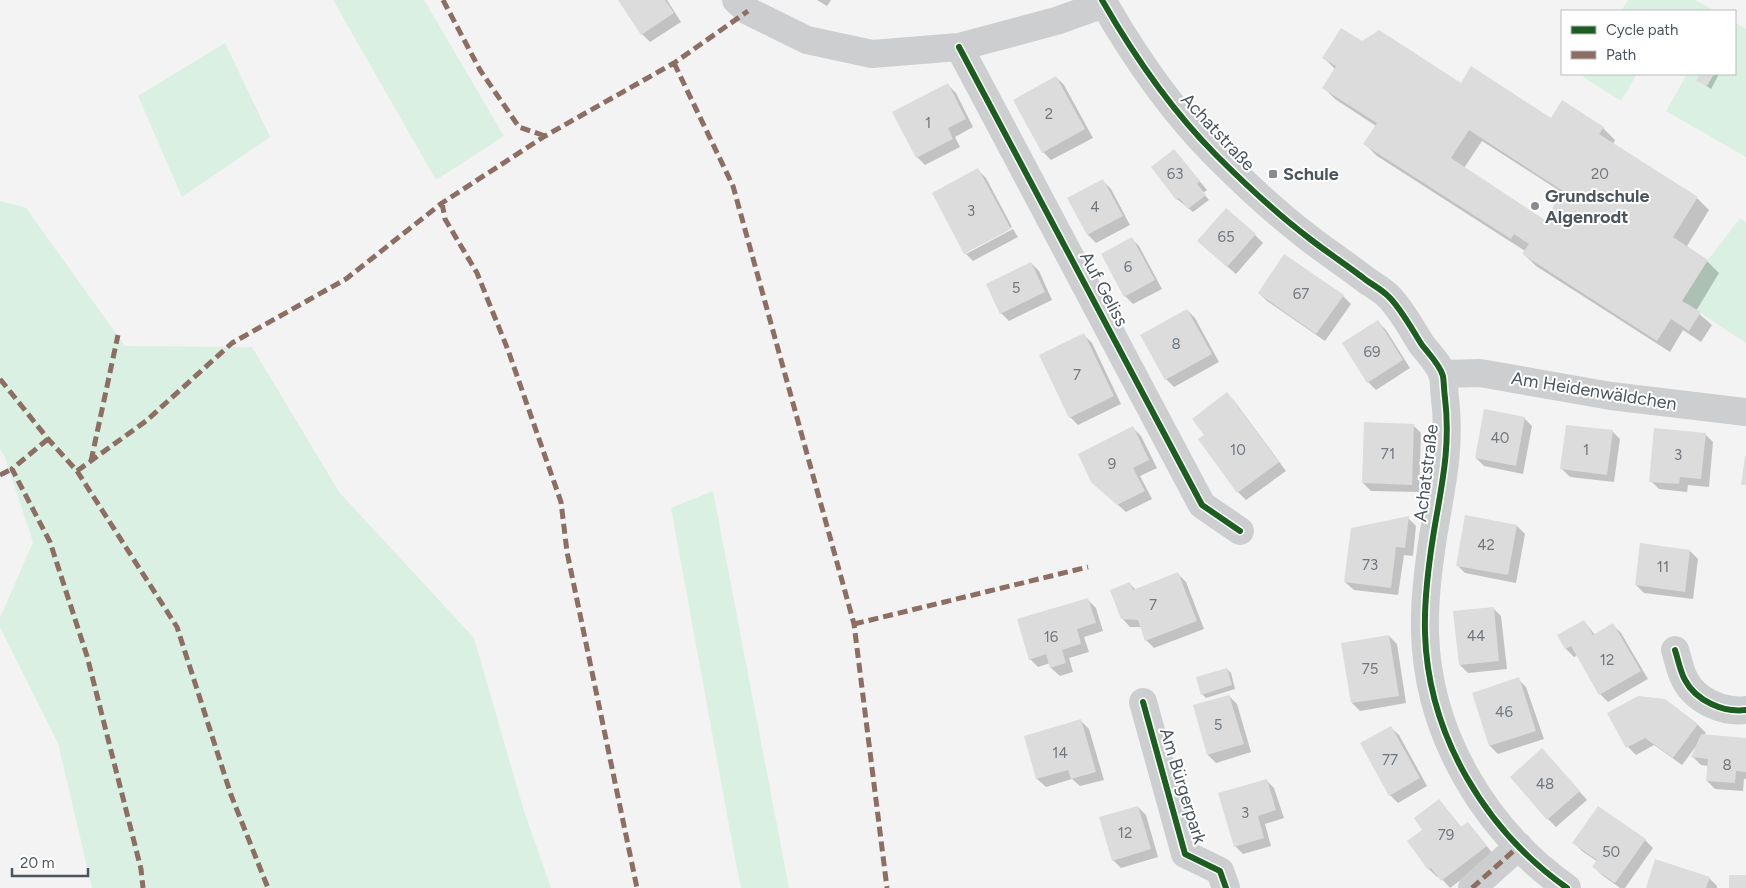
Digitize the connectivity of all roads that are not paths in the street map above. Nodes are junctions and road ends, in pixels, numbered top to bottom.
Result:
1 (736, 0) edge
2 (1103, 2) edge
3 (959, 47) junction
4 (1442, 374) junction
5 (1746, 412) edge
6 (1240, 531) dead end
7 (1675, 650) dead end
8 (1143, 702) dead end
9 (1746, 710) edge
10 (1519, 846) junction
11 (1226, 888) edge
12 (1472, 888) edge
13 (1567, 888) edge

1 - 3 street
2 - 3 street
2 - 4 street, Achatstraße
3 - 6 street, Auf Geliss
4 - 5 street, Am Heidenwäldchen
4 - 10 street, Achatstraße
7 - 9 street
8 - 11 street, Am Bürgerpark
10 - 12 street
10 - 13 street, Achatstraße

